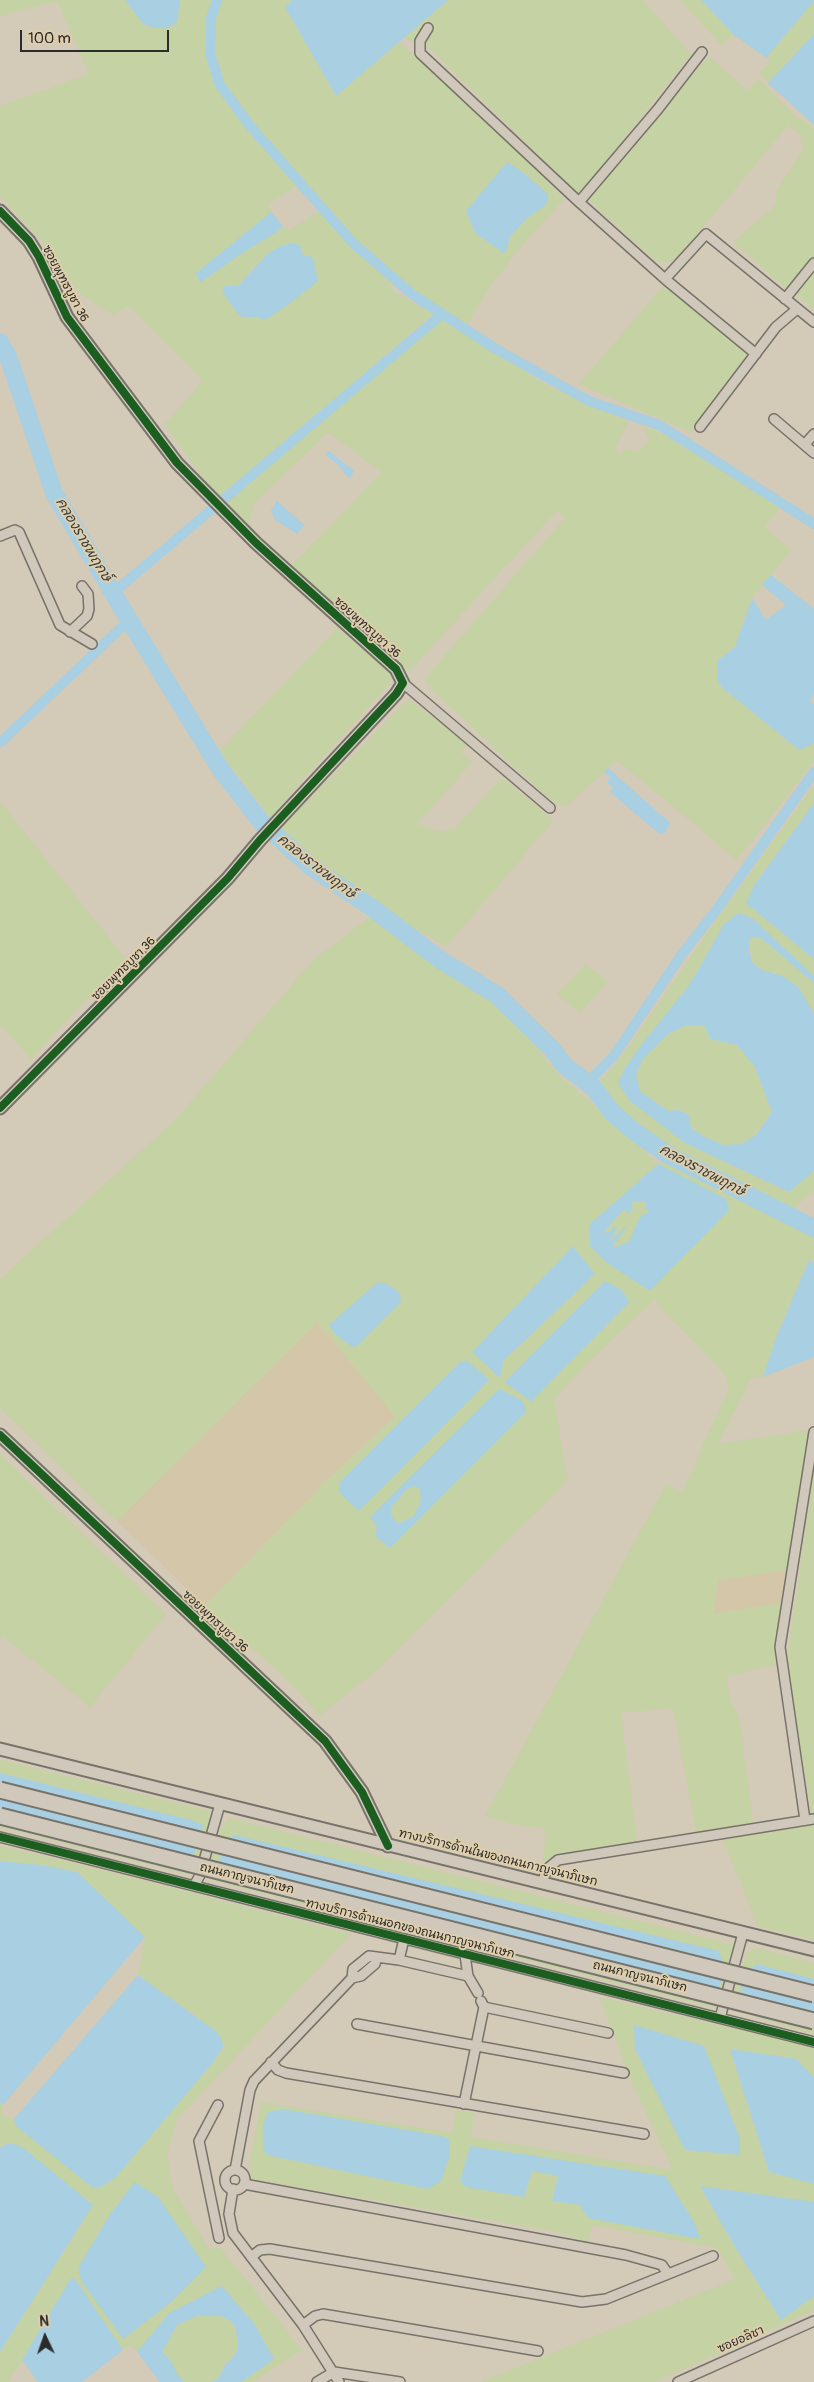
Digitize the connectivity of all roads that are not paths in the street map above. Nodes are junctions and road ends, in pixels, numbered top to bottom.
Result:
1 (428, 28) dead end
2 (702, 52) dead end
3 (579, 202) junction
4 (0, 211) edge
5 (814, 262) edge
6 (664, 278) junction
7 (785, 299) junction
8 (797, 309) junction
9 (814, 322) edge
10 (756, 354) junction
11 (774, 419) dead end
12 (700, 427) dead end
13 (814, 434) edge
14 (805, 444) junction
15 (814, 453) edge
16 (0, 536) edge
17 (82, 586) dead end
18 (70, 632) junction
19 (92, 644) dead end
20 (403, 683) junction
21 (550, 808) dead end
22 (0, 1108) edge
23 (814, 1432) edge
24 (0, 1436) edge
25 (0, 1749) edge
26 (0, 1790) edge
27 (220, 1804) junction
28 (0, 1816) edge
29 (810, 1820) edge
30 (0, 1837) edge
31 (388, 1846) junction
32 (542, 1883) junction
33 (194, 1886) junction
34 (743, 1933) junction
35 (404, 1940) junction
36 (814, 1950) edge
37 (465, 1955) junction
38 (399, 1960) junction
39 (468, 1976) junction
40 (814, 1994) edge
41 (481, 2000) junction
42 (720, 2018) junction
43 (814, 2021) edge
44 (357, 2024) dead end
45 (608, 2033) dead end
46 (814, 2042) edge
47 (475, 2045) junction
48 (271, 2062) junction
49 (624, 2072) dead end
50 (464, 2104) junction
51 (218, 2105) dead end
52 (644, 2134) dead end
53 (235, 2170) junction
54 (207, 2180) junction
55 (225, 2182) junction
56 (244, 2184) junction
57 (233, 2189) junction
58 (219, 2238) dead end
59 (713, 2256) dead end
60 (251, 2257) junction
61 (668, 2274) junction
62 (814, 2321) edge
63 (303, 2324) junction
64 (538, 2351) dead end
65 (334, 2372) junction
66 (681, 2381) edge
67 (317, 2382) edge
68 (339, 2382) edge
69 (400, 2382) edge

1 - 3 street
2 - 3 street
3 - 6 street
4 - 20 street, ซอยพุทธบูชา 36
5 - 7 street
6 - 7 street
6 - 10 street
7 - 8 street
8 - 9 street
8 - 10 street
10 - 12 street
11 - 14 street
13 - 14 street
14 - 15 street
16 - 18 street
17 - 18 street
18 - 19 street
20 - 21 street
20 - 22 street, ซอยพุทธบูชา 36
23 - 29 street
24 - 31 street, ซอยพุทธบูชา 36
25 - 27 street, ทางบริการด้านในของถนนกาญจนาภิเษก
26 - 40 highway, ถนนกาญจนาภิเษก, bridge
27 - 31 street, ทางบริการด้านในของถนนกาญจนาภิเษก
27 - 33 street
28 - 43 highway, ถนนกาญจนาภิเษก, bridge
29 - 32 street
30 - 33 street, ทางบริการด้านนอกของถนนกาญจนาภิเษก
31 - 32 street, ทางบริการด้านในของถนนกาญจนาภิเษก
32 - 34 street, ทางบริการด้านในของถนนกาญจนาภิเษก
33 - 35 street, ทางบริการด้านนอกของถนนกาญจนาภิเษก
34 - 36 street, ทางบริการด้านในของถนนกาญจนาภิเษก
34 - 42 street
35 - 37 street, ทางบริการด้านนอกของถนนกาญจนาภิเษก
35 - 38 street
37 - 39 street
37 - 42 street, ทางบริการด้านนอกของถนนกาญจนาภิเษก
38 - 39 street
38 - 48 street
39 - 41 street
41 - 45 street
41 - 47 street
42 - 46 street, ทางบริการด้านนอกของถนนกาญจนาภิเษก
44 - 47 street
47 - 49 street
47 - 50 street
48 - 50 street
48 - 53 street
50 - 52 street
51 - 54 street
53 - 55 street
53 - 56 street
54 - 55 street
54 - 58 street
55 - 57 street
56 - 57 street
56 - 61 street
57 - 60 street
59 - 61 street
60 - 61 street
60 - 63 street
62 - 66 street, ซอยอลิชา
63 - 64 street
63 - 65 street
65 - 67 street
65 - 68 street
65 - 69 street

